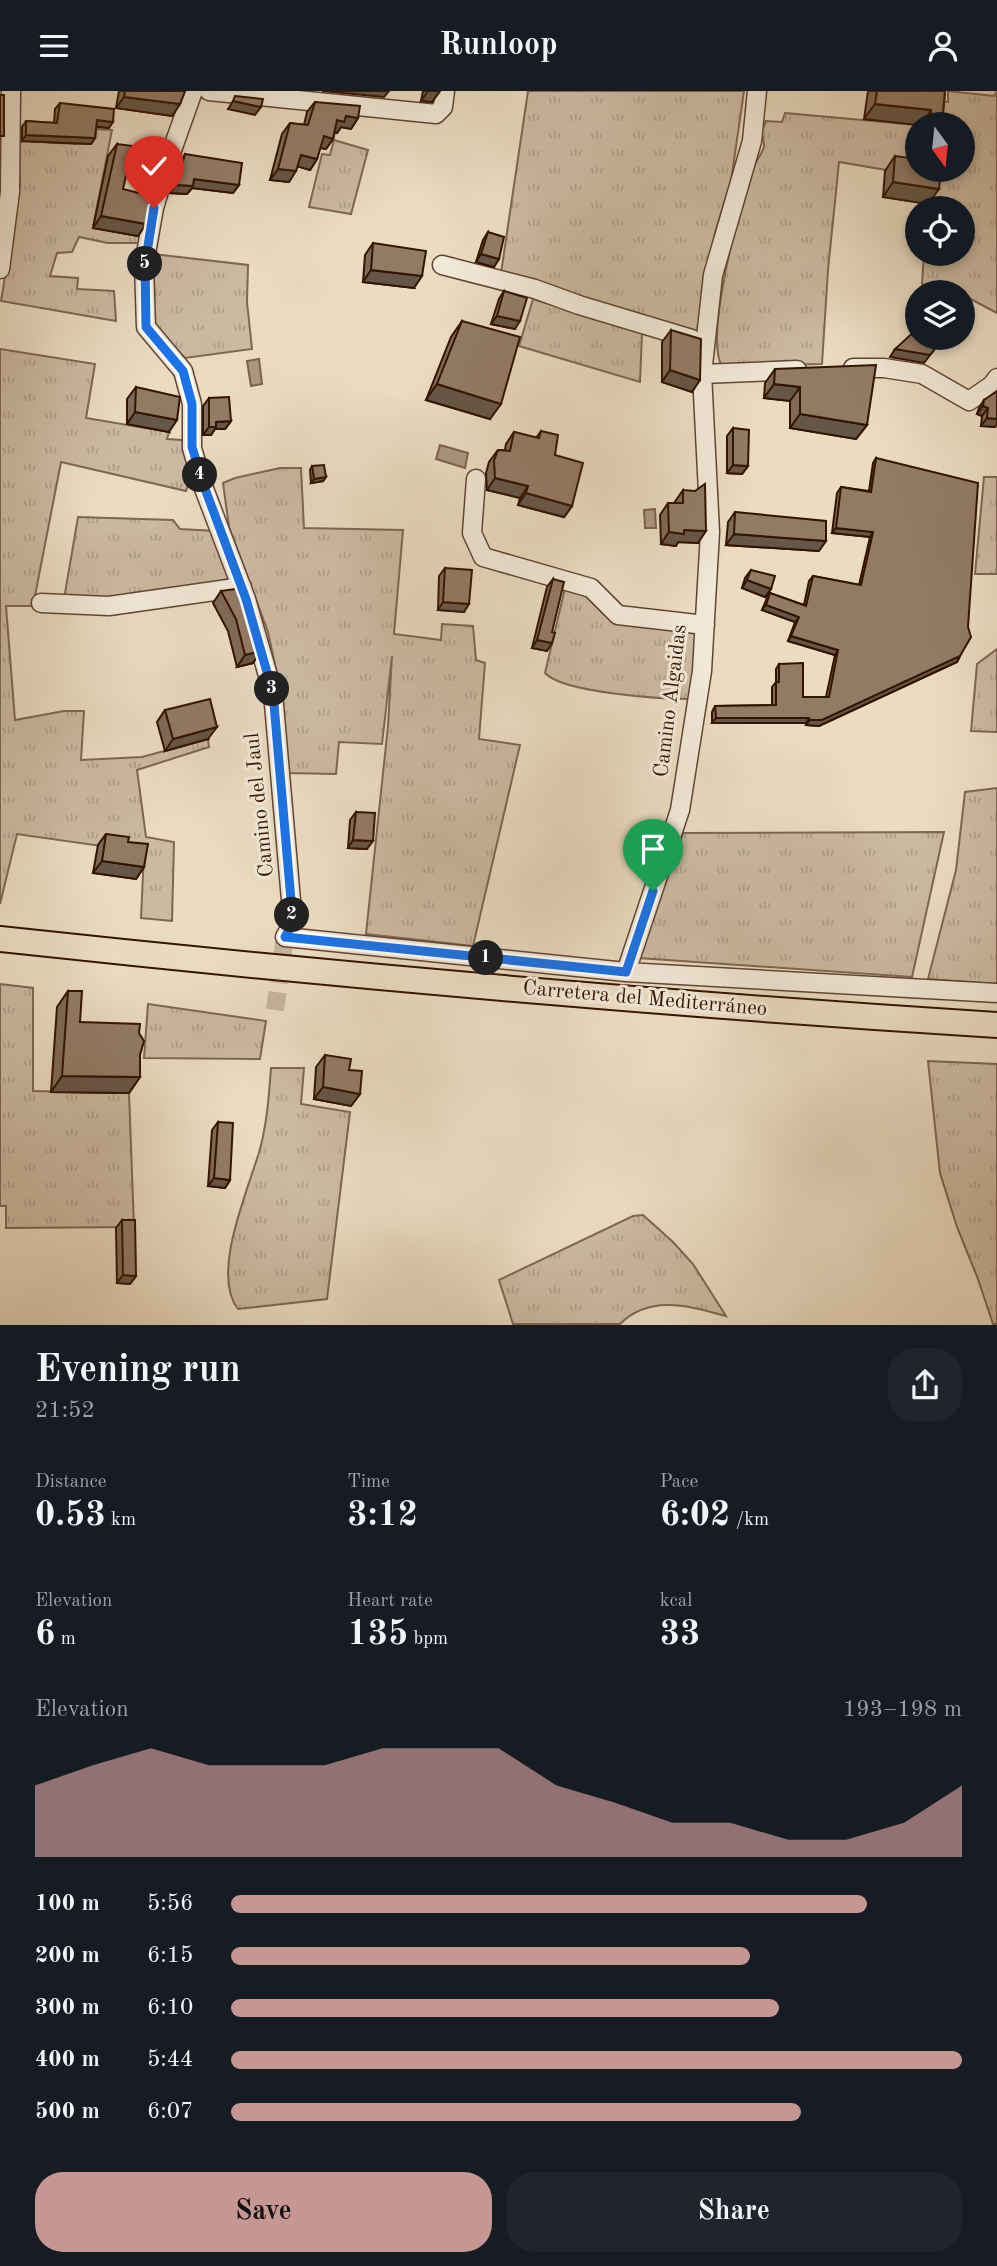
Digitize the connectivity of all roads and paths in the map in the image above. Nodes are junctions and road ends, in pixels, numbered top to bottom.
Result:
1 (11, 91) edge
2 (193, 91) edge
3 (209, 91) edge
4 (445, 91) edge
5 (757, 91) edge
6 (5, 192) edge
7 (442, 265) dead end
8 (0, 269) edge
9 (706, 343) junction
10 (810, 369) edge
11 (835, 369) edge
12 (702, 374) junction
13 (997, 378) edge
14 (476, 479) dead end
15 (242, 587) junction
16 (41, 603) dead end
17 (705, 625) junction
18 (0, 939) edge
19 (626, 972) junction
20 (997, 993) edge
21 (997, 1025) edge

1 - 6 street
2 - 15 street, Camino del Jaul
3 - 4 street
5 - 9 street, Camino Algaidas
6 - 8 street
7 - 9 street
9 - 12 street, Camino Algaidas
10 - 12 street
11 - 13 street
12 - 17 street, Camino Algaidas
14 - 17 street
15 - 16 street
15 - 19 street, Camino del Jaul
17 - 19 street, Camino Algaidas
18 - 21 highway, Carretera del Mediterráneo
19 - 20 street

